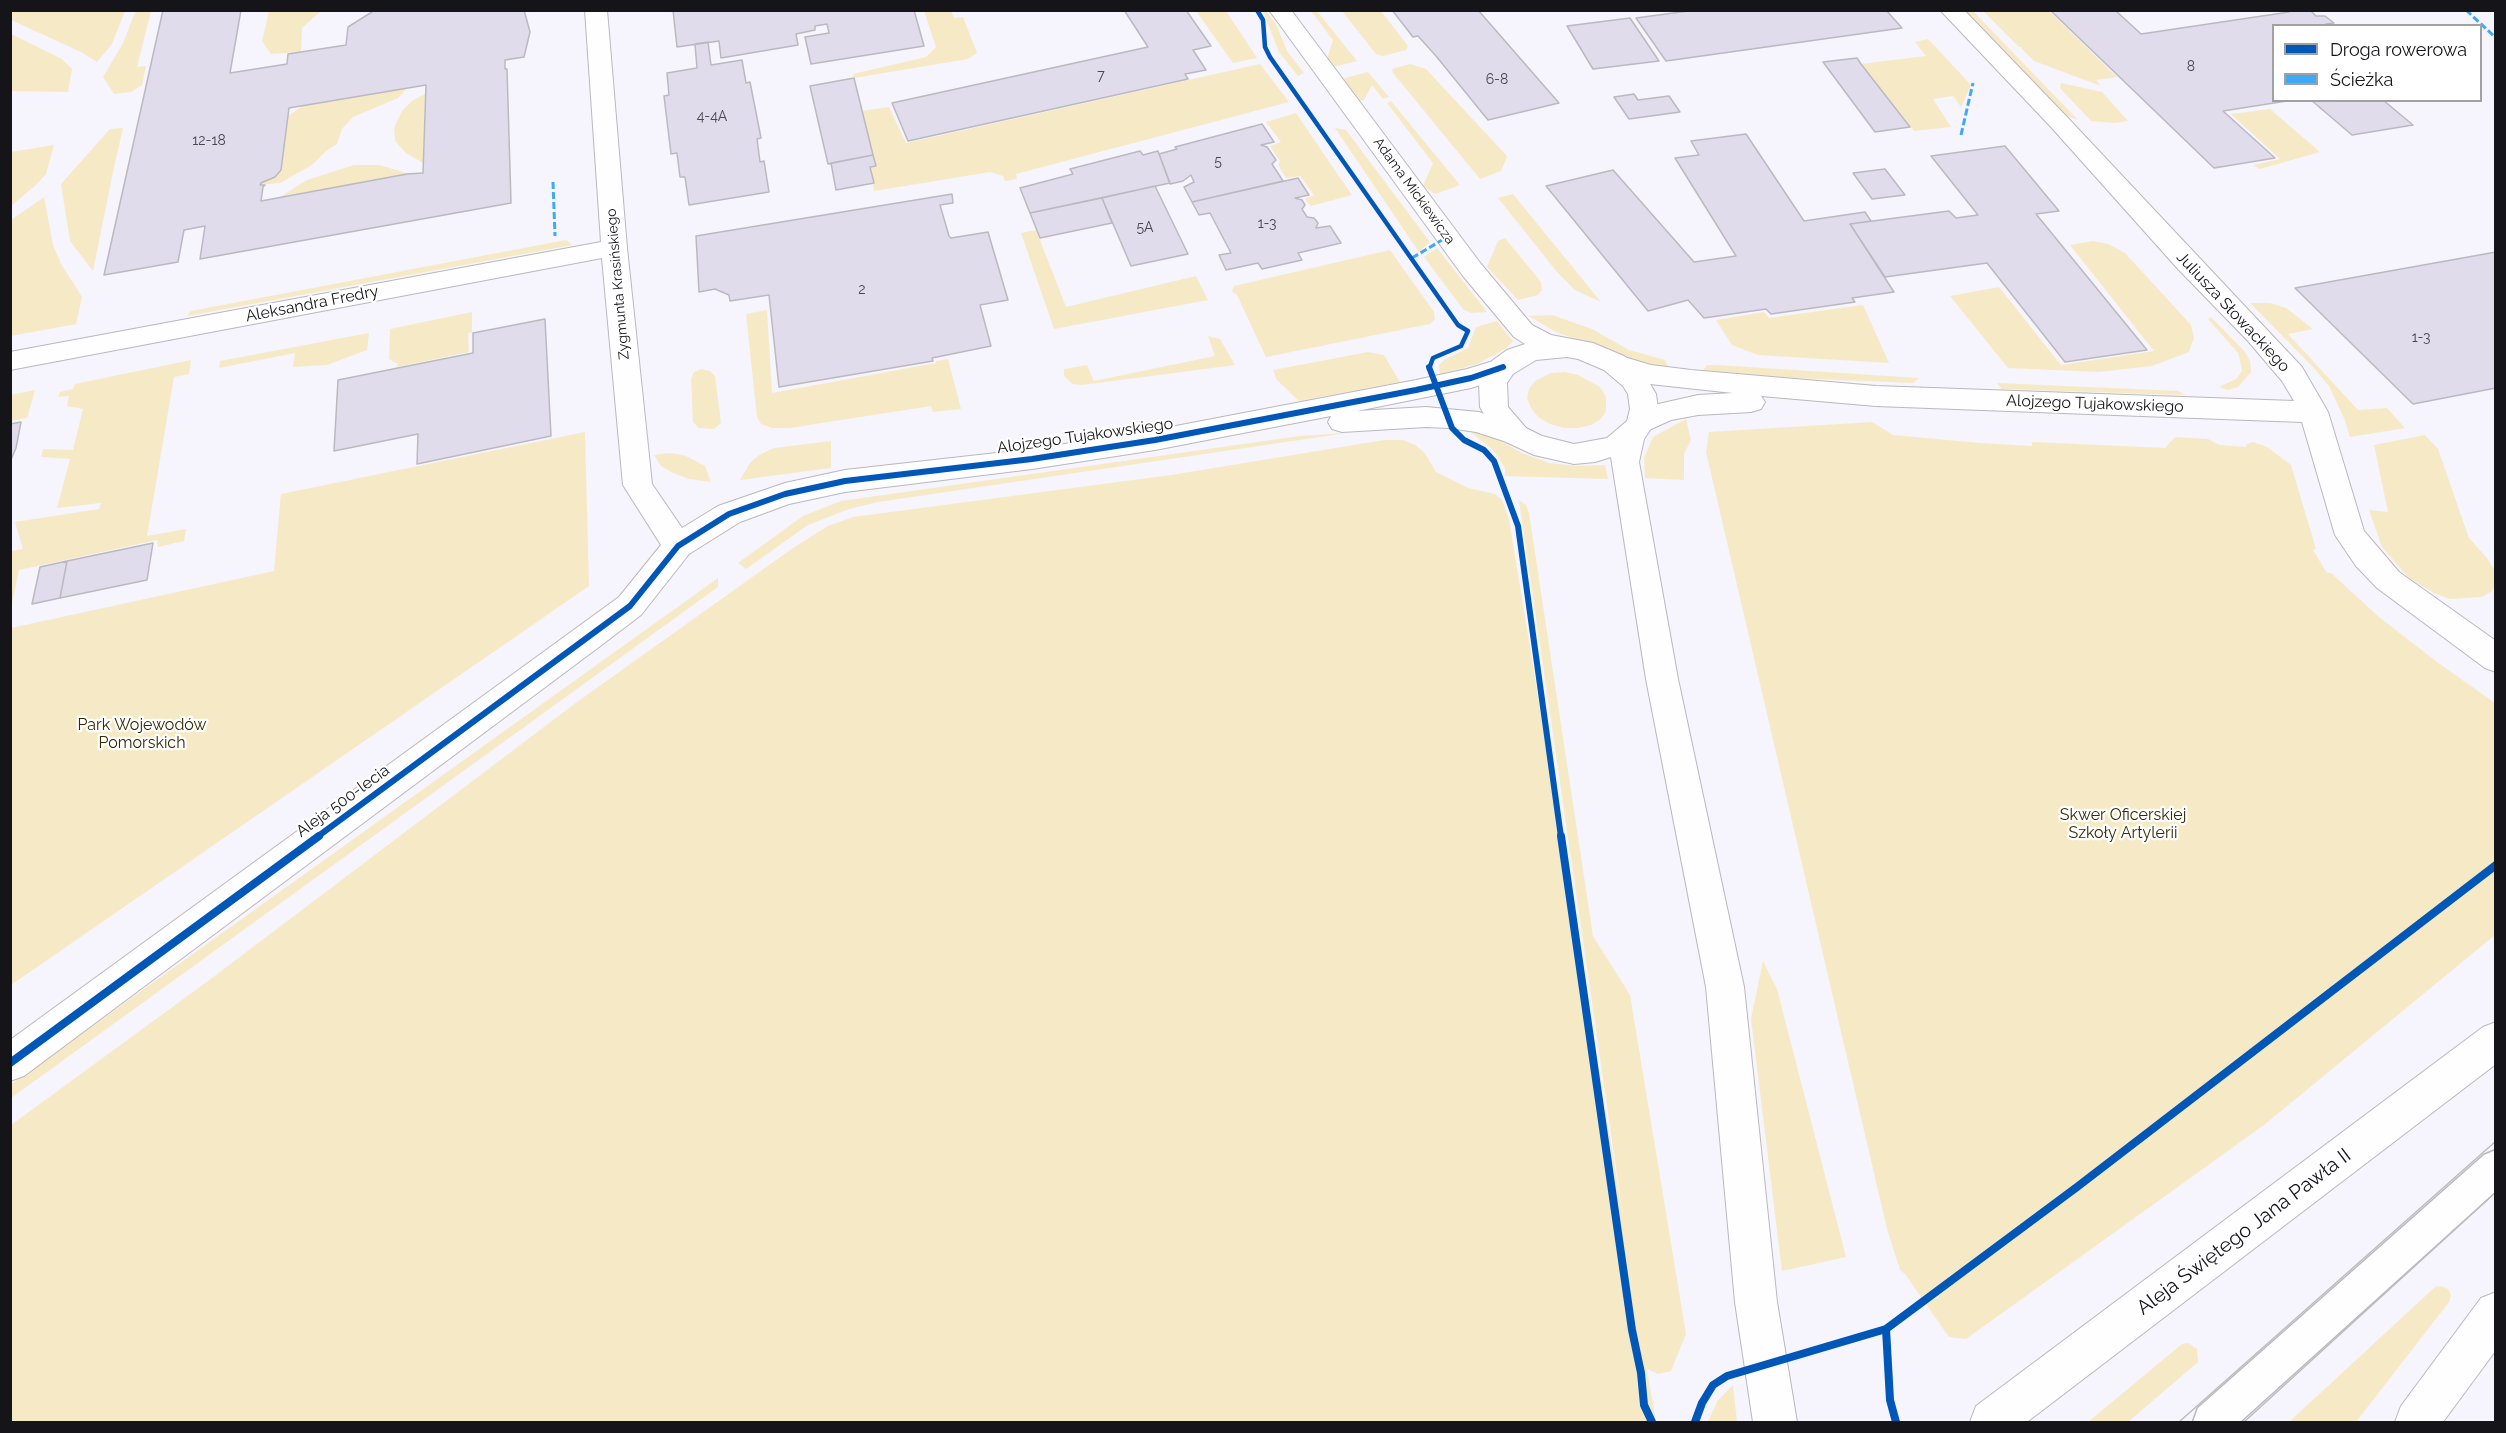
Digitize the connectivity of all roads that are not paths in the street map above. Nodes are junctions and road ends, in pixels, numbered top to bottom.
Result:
1 (596, 10) edge
2 (1280, 10) edge
3 (1951, 10) edge
4 (614, 248) junction
5 (1567, 348) junction
6 (10, 361) edge
7 (1614, 363) junction
8 (1503, 367) junction
9 (1876, 396) junction
10 (2314, 412) junction
11 (1635, 430) junction
12 (1516, 435) junction
13 (1155, 440) junction
14 (678, 546) junction
15 (2496, 659) edge
16 (2496, 1041) edge
17 (10, 1063) edge
18 (2496, 1167) edge
19 (2496, 1313) edge
20 (1775, 1422) edge
21 (1992, 1422) edge
22 (2212, 1422) edge
23 (2417, 1422) edge

1 - 4 street, Zygmunta Krasińskiego
2 - 5 street, Adama Mickiewicza
3 - 10 street, Juliusza Słowackiego
4 - 6 street, Aleksandra Fredry
4 - 14 street, Zygmunta Krasińskiego
5 - 7 street
5 - 8 street
7 - 9 street, Alojzego Tujakowskiego
7 - 11 street
8 - 12 street
8 - 13 street, Alojzego Tujakowskiego
9 - 10 street, Alojzego Tujakowskiego
9 - 11 street, Alojzego Tujakowskiego
10 - 15 street, Juliusza Słowackiego
11 - 12 street
11 - 20 street
12 - 13 street, Alojzego Tujakowskiego
13 - 14 street, Alojzego Tujakowskiego
14 - 17 street, Aleja 500-lecia
16 - 21 street, Aleja Świętego Jana Pawła II
18 - 22 lane
19 - 23 street

